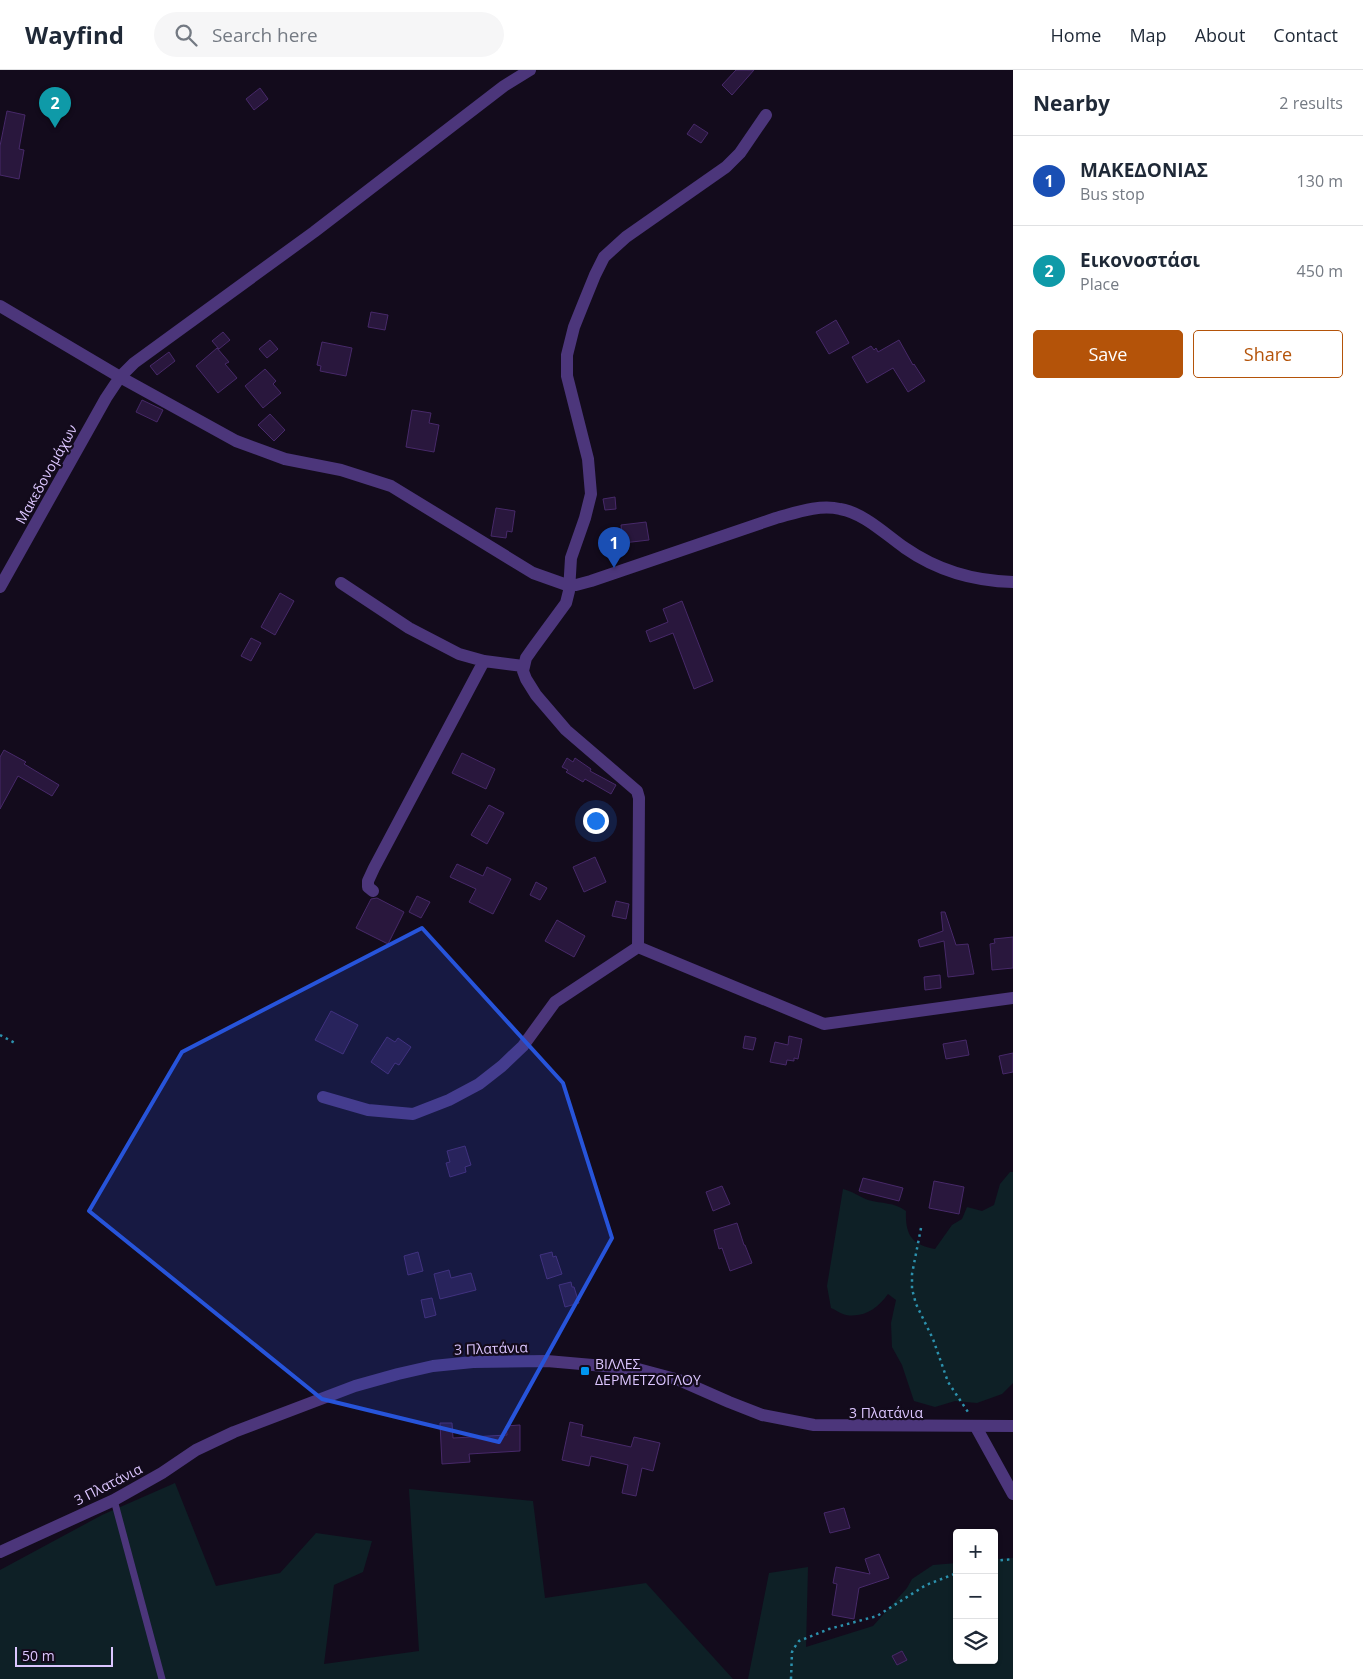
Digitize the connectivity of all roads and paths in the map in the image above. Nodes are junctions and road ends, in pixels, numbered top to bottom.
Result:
1 (530, 70) edge
2 (766, 115) dead end
3 (0, 306) edge
4 (120, 378) junction
5 (1013, 582) edge
6 (341, 583) dead end
7 (570, 585) junction
8 (0, 587) edge
9 (484, 661) junction
10 (523, 666) junction
11 (372, 891) dead end
12 (638, 947) junction
13 (1013, 998) edge
14 (0, 1035) edge
15 (15, 1043) dead end
16 (322, 1097) dead end
17 (922, 1228) dead end
18 (1013, 1426) edge
19 (976, 1427) junction
20 (1013, 1494) edge
21 (114, 1500) junction
22 (0, 1552) edge
23 (1013, 1559) edge
24 (998, 1561) edge
25 (954, 1574) edge
26 (162, 1679) edge
27 (790, 1679) edge

1 - 4 street, Μακεδονομάχων
2 - 7 street
3 - 4 street
4 - 7 street
4 - 8 street, Μακεδονομάχων
5 - 7 street
6 - 9 street
7 - 10 street
9 - 10 street
9 - 11 street
10 - 12 street
12 - 13 street
12 - 16 street
14 - 15 path
17 - 19 path
18 - 19 street, 3 Πλατάνια
19 - 20 street
19 - 21 street, 3 Πλατάνια
21 - 22 street, 3 Πλατάνια
21 - 26 lane
23 - 24 path
25 - 27 path

